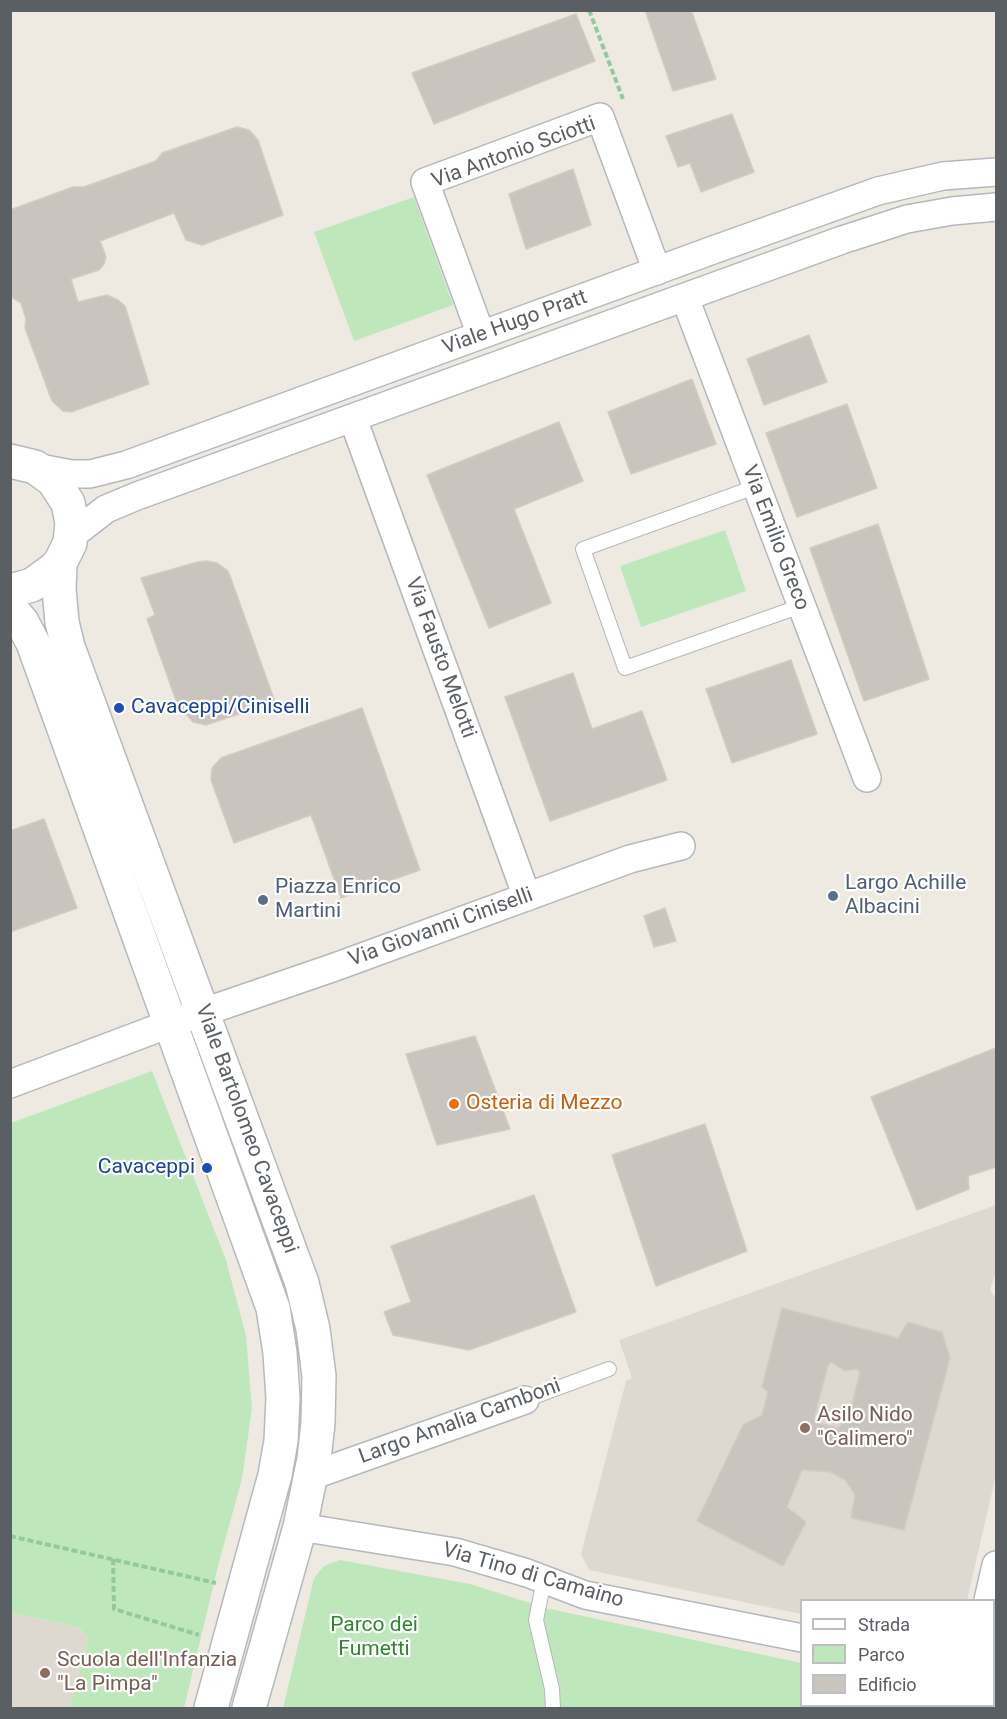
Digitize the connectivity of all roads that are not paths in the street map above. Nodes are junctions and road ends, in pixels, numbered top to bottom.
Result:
1 (996, 172) edge
2 (996, 207) edge
3 (657, 271) junction
4 (685, 298) junction
5 (481, 335) junction
6 (353, 419) junction
7 (10, 443) edge
8 (23, 464) edge
9 (755, 488) junction
10 (66, 549) junction
11 (10, 591) edge
12 (801, 606) junction
13 (10, 608) edge
14 (867, 778) dead end
15 (681, 846) dead end
16 (527, 897) junction
17 (203, 1013) junction
18 (170, 1024) junction
19 (10, 1084) edge
20 (609, 1368) dead end
21 (525, 1400) joint
22 (311, 1476) junction
23 (300, 1527) junction
24 (996, 1571) edge
25 (536, 1576) junction
26 (988, 1599) edge
27 (800, 1638) edge
28 (212, 1708) edge
29 (249, 1708) edge
30 (553, 1708) edge

1 - 3 street, Viale Hugo Pratt
2 - 4 street, Viale Hugo Pratt
3 - 5 street, Viale Hugo Pratt
3 - 5 street, Via Antonio Sciotti
4 - 6 street, Viale Hugo Pratt
4 - 9 street, Via Emilio Greco
5 - 8 street, Viale Hugo Pratt
6 - 10 street, Viale Hugo Pratt
6 - 16 street, Via Fausto Melotti
7 - 8 street
8 - 10 street, Viale Bartolomeo Cavaceppi
9 - 12 street, Via Emilio Greco
9 - 12 lane
10 - 11 street
10 - 17 street, Viale Bartolomeo Cavaceppi
12 - 14 street, Via Emilio Greco
13 - 18 street, Viale Bartolomeo Cavaceppi
15 - 16 street, Via Giovanni Ciniselli
16 - 17 street, Via Giovanni Ciniselli
17 - 18 street
17 - 22 street, Viale Bartolomeo Cavaceppi
18 - 19 street
18 - 28 street, Viale Bartolomeo Cavaceppi
20 - 21 lane, Largo Amalia Camboni
21 - 22 street, Largo Amalia Camboni
22 - 23 street, Viale Bartolomeo Cavaceppi
23 - 25 street, Via Tino di Camaino
23 - 29 street, Viale Bartolomeo Cavaceppi
24 - 26 street
25 - 27 street, Via Tino di Camaino
25 - 30 lane

